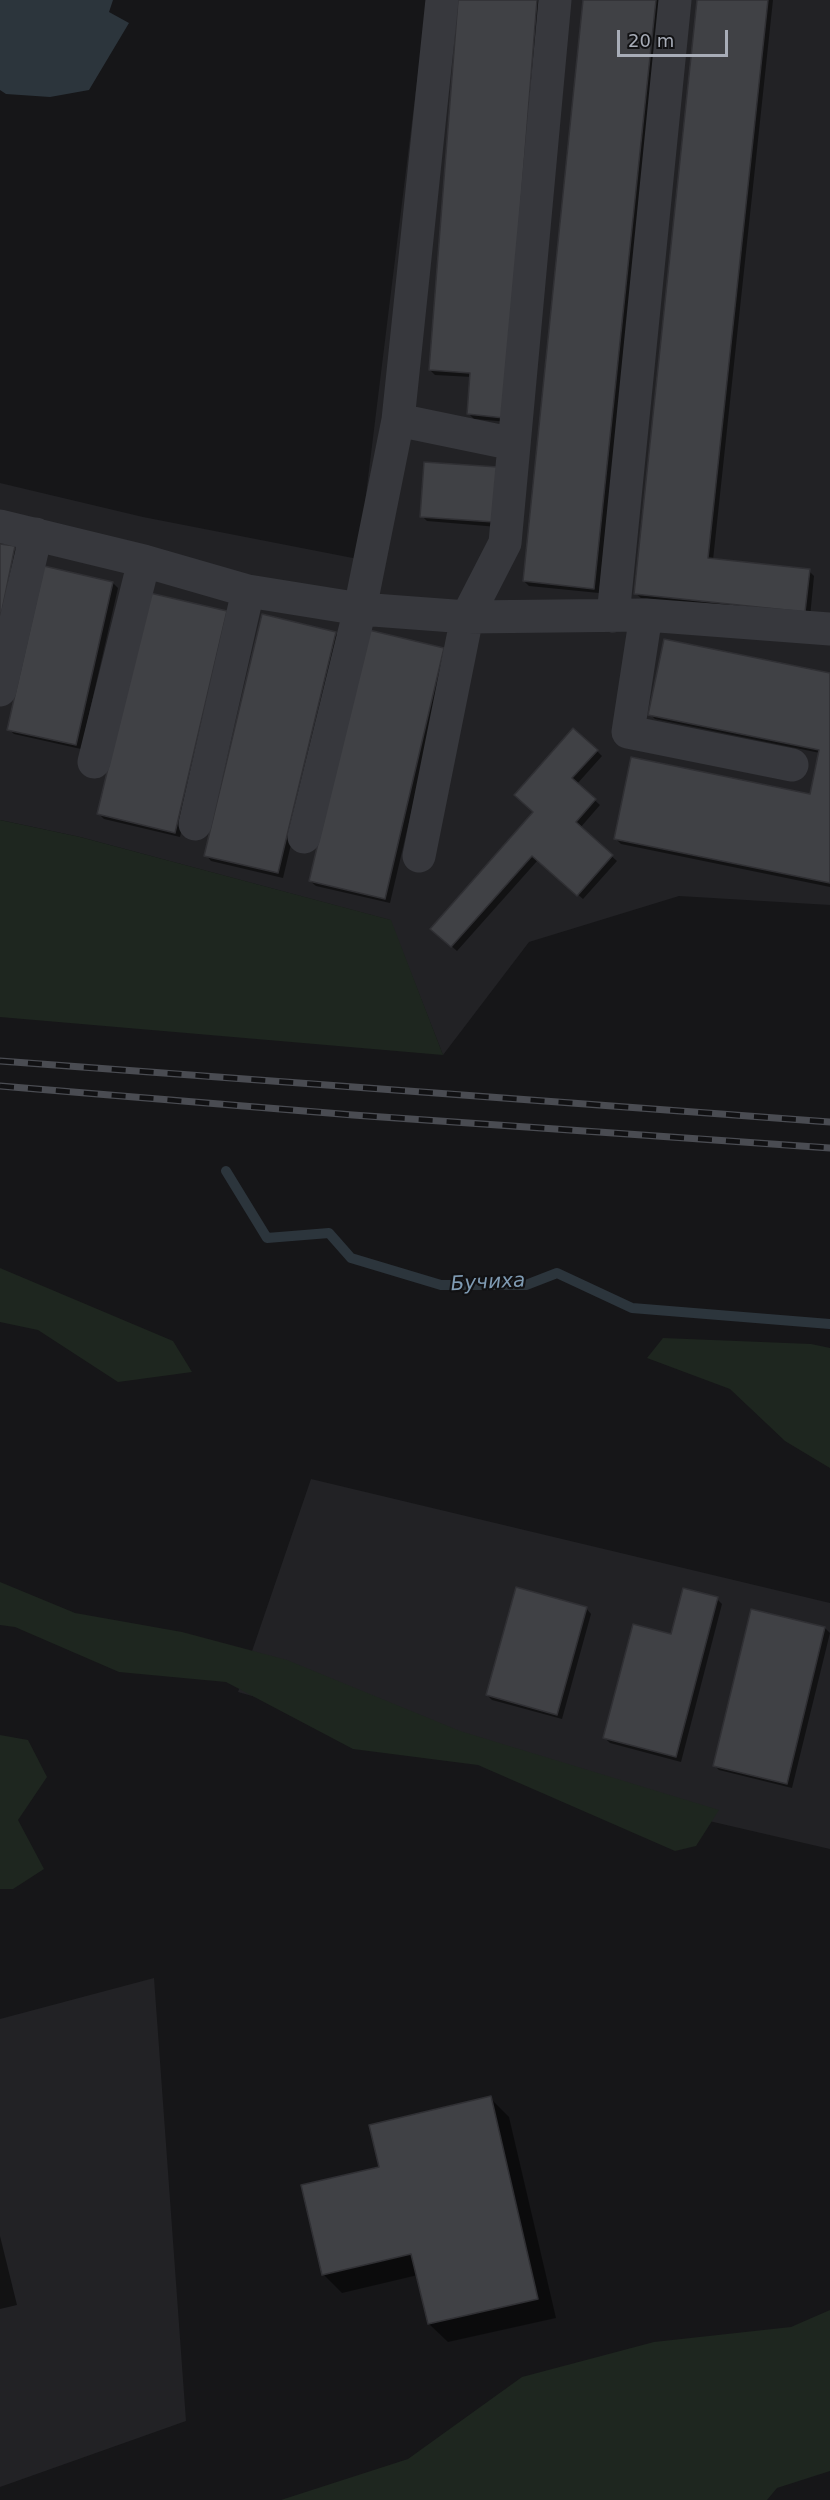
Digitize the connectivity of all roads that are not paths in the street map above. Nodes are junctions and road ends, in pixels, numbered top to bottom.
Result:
1 (442, 0) edge
2 (555, 0) edge
3 (675, 0) edge
4 (398, 420) junction
5 (514, 444) junction
6 (0, 525) edge
7 (36, 534) junction
8 (144, 561) junction
9 (248, 591) junction
10 (360, 609) junction
11 (646, 615) junction
12 (613, 616) junction
13 (467, 617) junction
14 (830, 629) edge
15 (0, 690) edge
16 (94, 762) dead end
17 (792, 765) dead end
18 (195, 824) dead end
19 (304, 837) dead end
20 (418, 856) dead end

1 - 4 lane
2 - 5 lane
3 - 12 lane
4 - 5 lane
4 - 10 lane
5 - 13 lane
6 - 7 lane
7 - 8 lane
7 - 15 lane
8 - 9 lane
8 - 16 lane
9 - 10 lane
9 - 18 lane
10 - 13 lane
10 - 19 lane
11 - 12 lane
11 - 14 lane
11 - 17 lane
12 - 13 lane
13 - 20 lane

